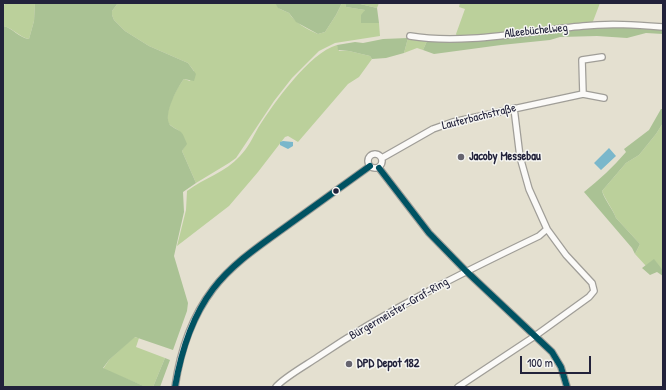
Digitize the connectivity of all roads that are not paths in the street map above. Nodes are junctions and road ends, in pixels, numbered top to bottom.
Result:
1 (663, 27) edge
2 (410, 36) dead end
3 (602, 57) dead end
4 (583, 94) junction
5 (604, 98) dead end
6 (514, 108) junction
7 (382, 158) junction
8 (370, 166) junction
9 (379, 168) junction
10 (547, 229) junction
11 (466, 271) junction
12 (535, 336) junction
13 (175, 387) edge
14 (276, 387) edge
15 (458, 387) edge
16 (567, 387) edge

1 - 2 street, Alleebüchelweg
3 - 4 street
4 - 5 street, Lauterbachstraße
4 - 6 street, Lauterbachstraße
6 - 7 street, Lauterbachstraße
6 - 10 street
7 - 8 street, Lauterbachstraße
7 - 9 street
8 - 9 street
8 - 13 street, Lauterbachstraße
9 - 11 street
10 - 11 street, Bürgermeister-Graf-Ring
10 - 12 street
11 - 12 street
11 - 14 street, Bürgermeister-Graf-Ring
12 - 15 street
12 - 16 street

